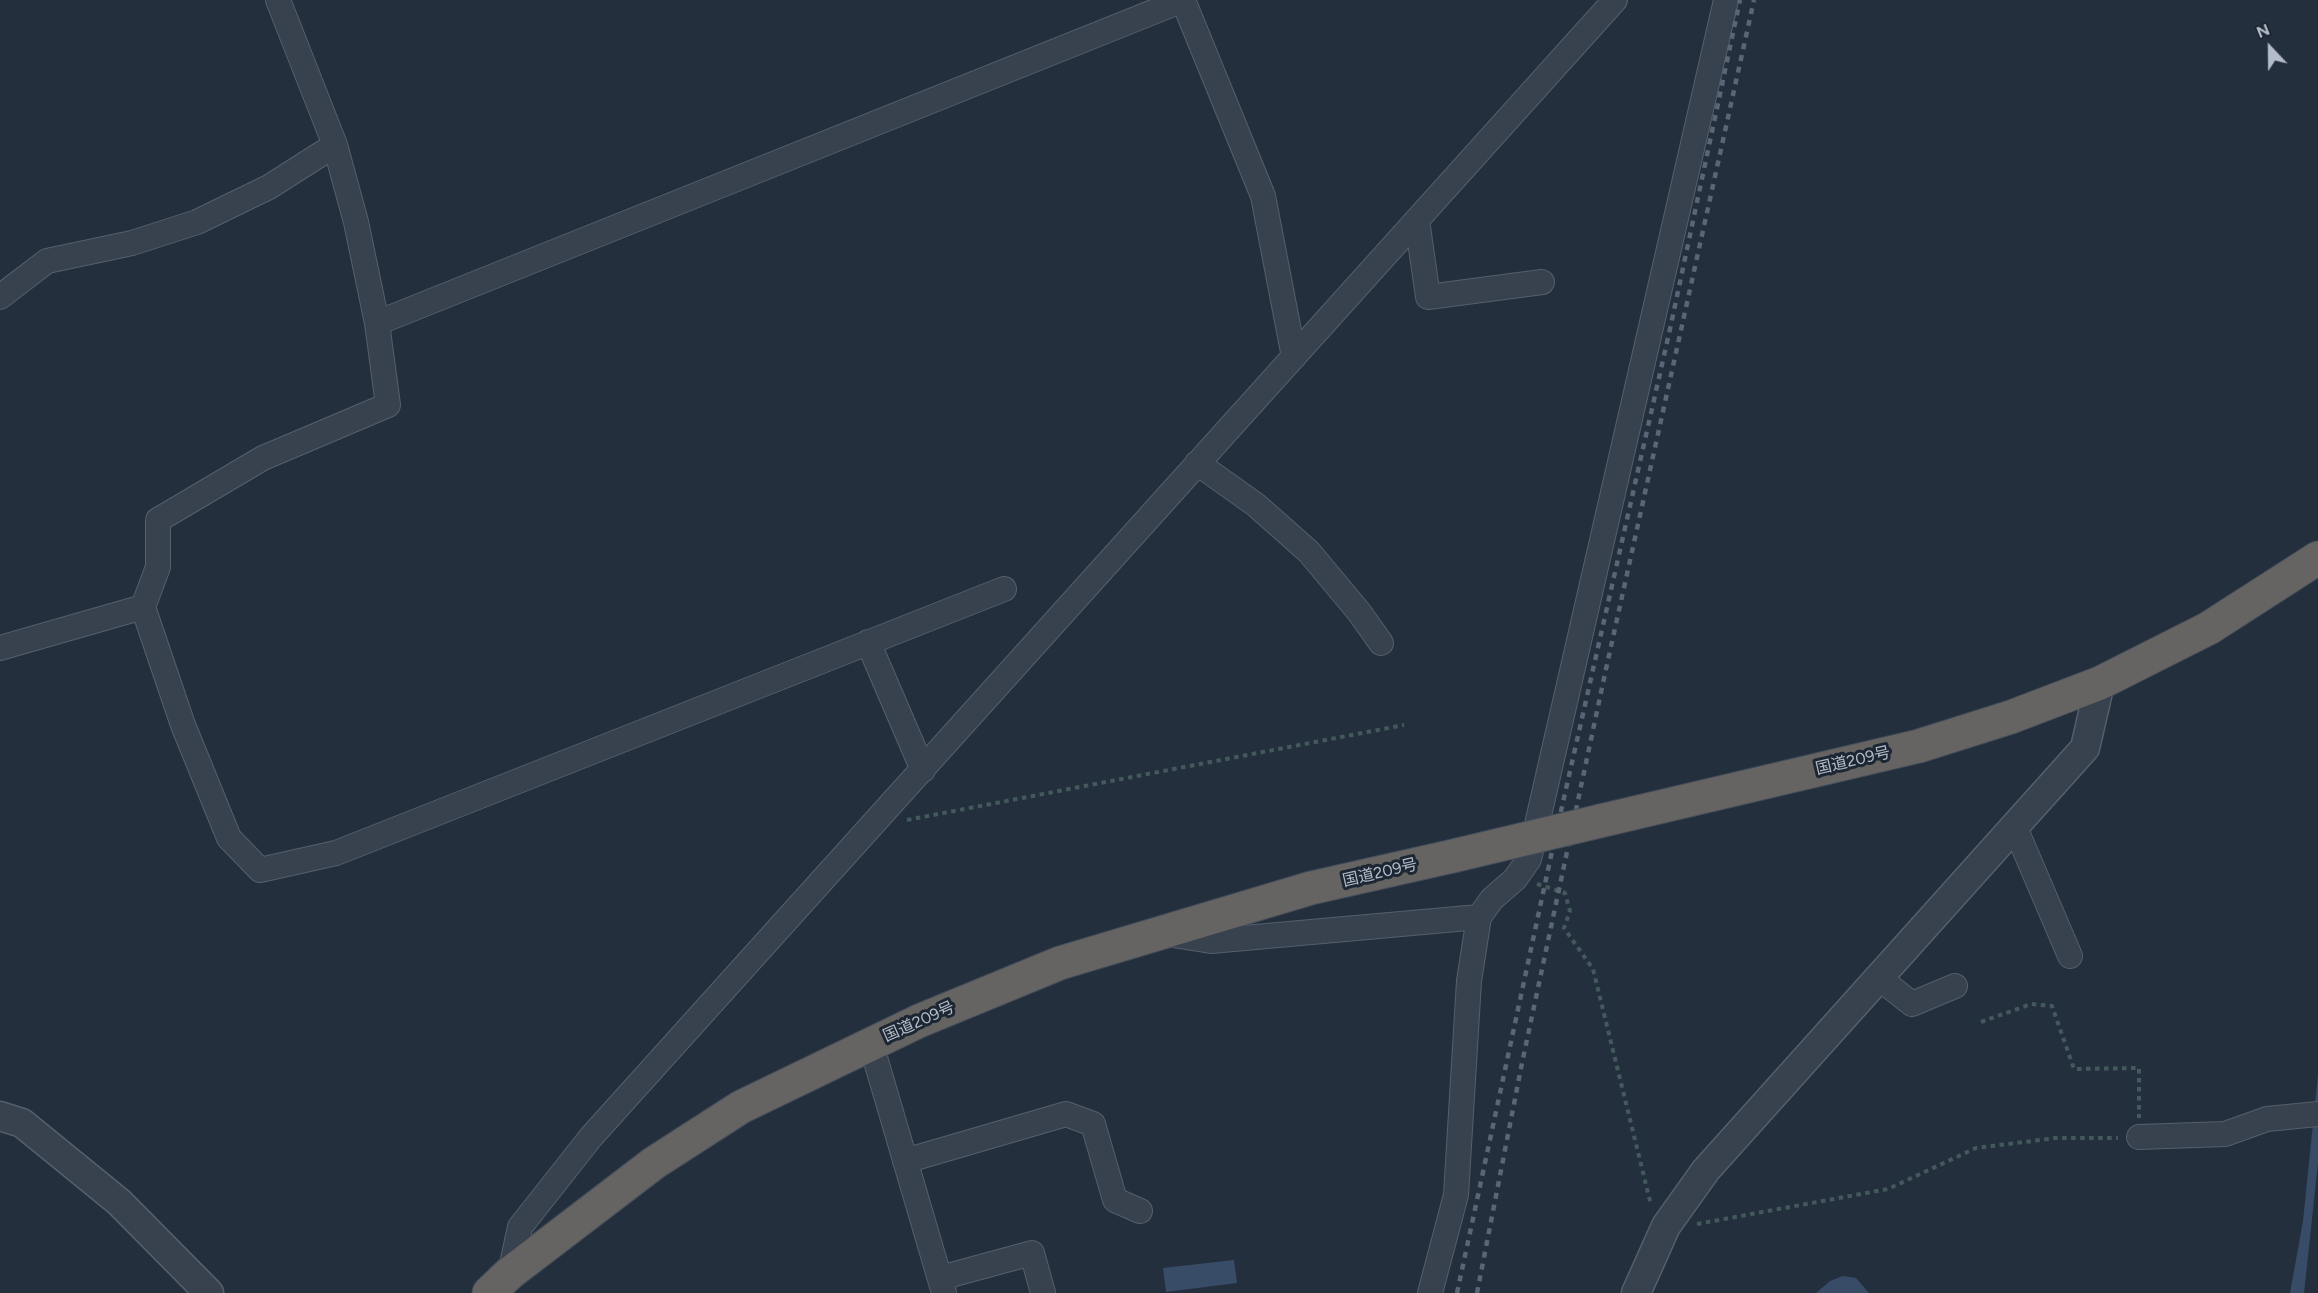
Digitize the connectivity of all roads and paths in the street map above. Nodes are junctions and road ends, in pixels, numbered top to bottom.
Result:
1 (278, 0) edge
2 (1183, 0) edge
3 (1615, 0) edge
4 (1726, 0) edge
5 (335, 145) junction
6 (1418, 220) junction
7 (1542, 282) dead end
8 (0, 297) edge
9 (376, 323) junction
10 (1294, 357) junction
11 (1197, 463) junction
12 (2318, 558) edge
13 (1004, 589) dead end
14 (143, 607) junction
15 (868, 642) junction
16 (1381, 643) dead end
17 (0, 648) edge
18 (2100, 683) junction
19 (1404, 725) dead end
20 (923, 770) junction
21 (2014, 825) junction
22 (872, 826) junction
23 (1515, 879) junction
24 (1479, 917) junction
25 (1159, 933) junction
26 (2070, 956) dead end
27 (1879, 978) junction
28 (1955, 986) dead end
29 (1981, 1022) dead end
30 (871, 1044) junction
31 (2318, 1113) edge
32 (0, 1116) edge
33 (2139, 1137) junction
34 (905, 1161) junction
35 (1140, 1211) dead end
36 (1666, 1226) junction
37 (499, 1283) edge
38 (942, 1286) edge
39 (209, 1293) edge
40 (1043, 1293) edge
41 (1430, 1293) edge
42 (1636, 1293) edge

1 - 5 street
2 - 9 street
2 - 10 street
3 - 6 street
4 - 23 street
5 - 8 street
5 - 9 street
6 - 7 street
6 - 10 street
9 - 14 street
10 - 11 street
11 - 16 street
11 - 20 street
12 - 18 highway, 国道209号
13 - 15 street
14 - 15 street
14 - 17 street
15 - 20 street
18 - 21 street
18 - 25 highway, 国道209号, bridge
19 - 22 path
20 - 22 street
21 - 26 street
21 - 27 street
22 - 37 street
23 - 24 street
23 - 36 path
24 - 25 street
24 - 41 street
25 - 30 highway, 国道209号
27 - 28 street
27 - 36 street
29 - 33 path
30 - 34 street
30 - 37 highway, 国道209号
31 - 33 street
32 - 39 street
33 - 36 path
34 - 35 street
34 - 38 street
36 - 42 street
38 - 40 street

